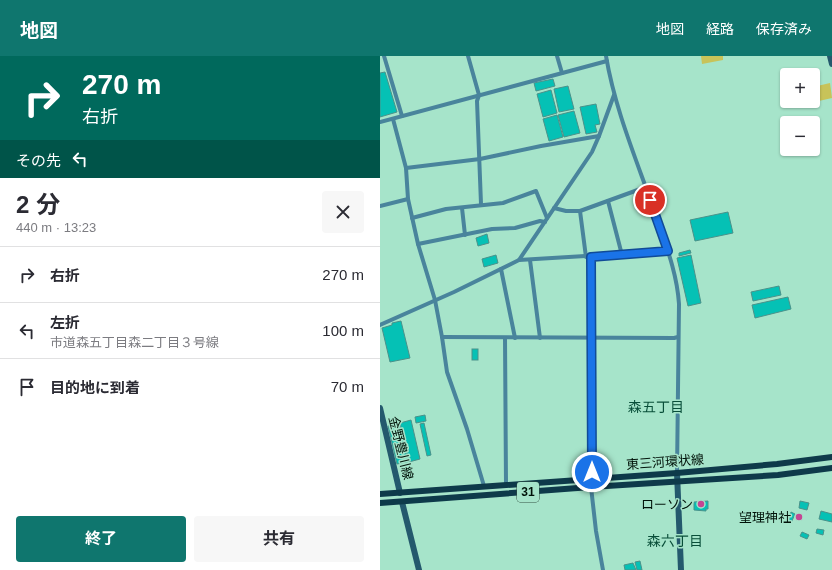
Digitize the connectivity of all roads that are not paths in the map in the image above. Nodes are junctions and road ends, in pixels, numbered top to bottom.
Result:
1 (384, 56) edge
2 (468, 56) edge
3 (557, 56) edge
4 (830, 56) edge
5 (607, 58) edge
6 (832, 64) edge
7 (562, 73) junction
8 (479, 95) junction
9 (614, 95) junction
10 (402, 116) junction
11 (393, 119) junction
12 (380, 122) edge
13 (599, 136) junction
14 (480, 159) junction
15 (406, 168) junction
16 (646, 187) junction
17 (408, 198) junction
18 (608, 201) junction
19 (481, 204) junction
20 (380, 206) edge
21 (462, 208) junction
22 (554, 208) junction
23 (580, 211) junction
24 (412, 218) junction
25 (546, 220) junction
26 (465, 235) junction
27 (418, 244) junction
28 (668, 251) junction
29 (622, 255) junction
30 (588, 257) junction
31 (519, 260) junction
32 (530, 260) junction
33 (501, 269) junction
34 (435, 300) junction
35 (380, 325) edge
36 (442, 337) junction
37 (678, 337) junction
38 (505, 338) junction
39 (516, 338) junction
40 (540, 338) junction
41 (592, 338) junction
42 (380, 408) edge
43 (832, 457) edge
44 (832, 468) edge
45 (676, 473) junction
46 (593, 478) junction
47 (677, 481) junction
48 (506, 484) junction
49 (484, 486) junction
50 (591, 487) junction
51 (400, 493) junction
52 (380, 494) edge
53 (402, 502) junction
54 (380, 503) edge
55 (419, 570) edge
56 (603, 570) edge
57 (680, 570) edge

1 - 10 street
2 - 8 street
3 - 7 street
4 - 6 main road
5 - 7 street
5 - 9 street
7 - 8 street
8 - 10 street
8 - 14 street
9 - 13 street
9 - 16 street
10 - 11 street
11 - 12 street
11 - 15 street
13 - 14 street
13 - 22 street
14 - 15 street
14 - 19 street
15 - 17 street
16 - 18 street
16 - 28 street
17 - 20 street
17 - 24 street
18 - 23 street
18 - 29 street
19 - 21 street
19 - 25 street
21 - 24 street
21 - 26 street
22 - 23 street
22 - 25 street
23 - 30 street
24 - 27 street
25 - 26 street
25 - 31 street
26 - 27 street
27 - 34 street
28 - 29 street
28 - 37 street
29 - 30 street
30 - 32 street
30 - 41 street
31 - 32 street
31 - 33 street
32 - 40 street
33 - 34 street
33 - 39 street
34 - 35 street
34 - 36 street
36 - 38 street
36 - 49 street
37 - 41 street
37 - 45 street
38 - 39 street
38 - 48 street
39 - 40 street
40 - 41 street
41 - 46 street
42 - 51 main road, 金野豊川線
43 - 45 main road, 東三河環状線 / 31
44 - 47 main road, 東三河環状線 / 31
45 - 46 main road, 東三河環状線 / 31
45 - 47 main road
46 - 48 main road, 東三河環状線 / 31
47 - 50 main road, 東三河環状線 / 31
47 - 57 main road
48 - 49 main road, 東三河環状線 / 31
49 - 51 main road, 東三河環状線 / 31
50 - 53 main road, 東三河環状線 / 31
50 - 56 street
51 - 52 main road, 東三河環状線 / 31
53 - 54 main road, 東三河環状線 / 31
53 - 55 main road

